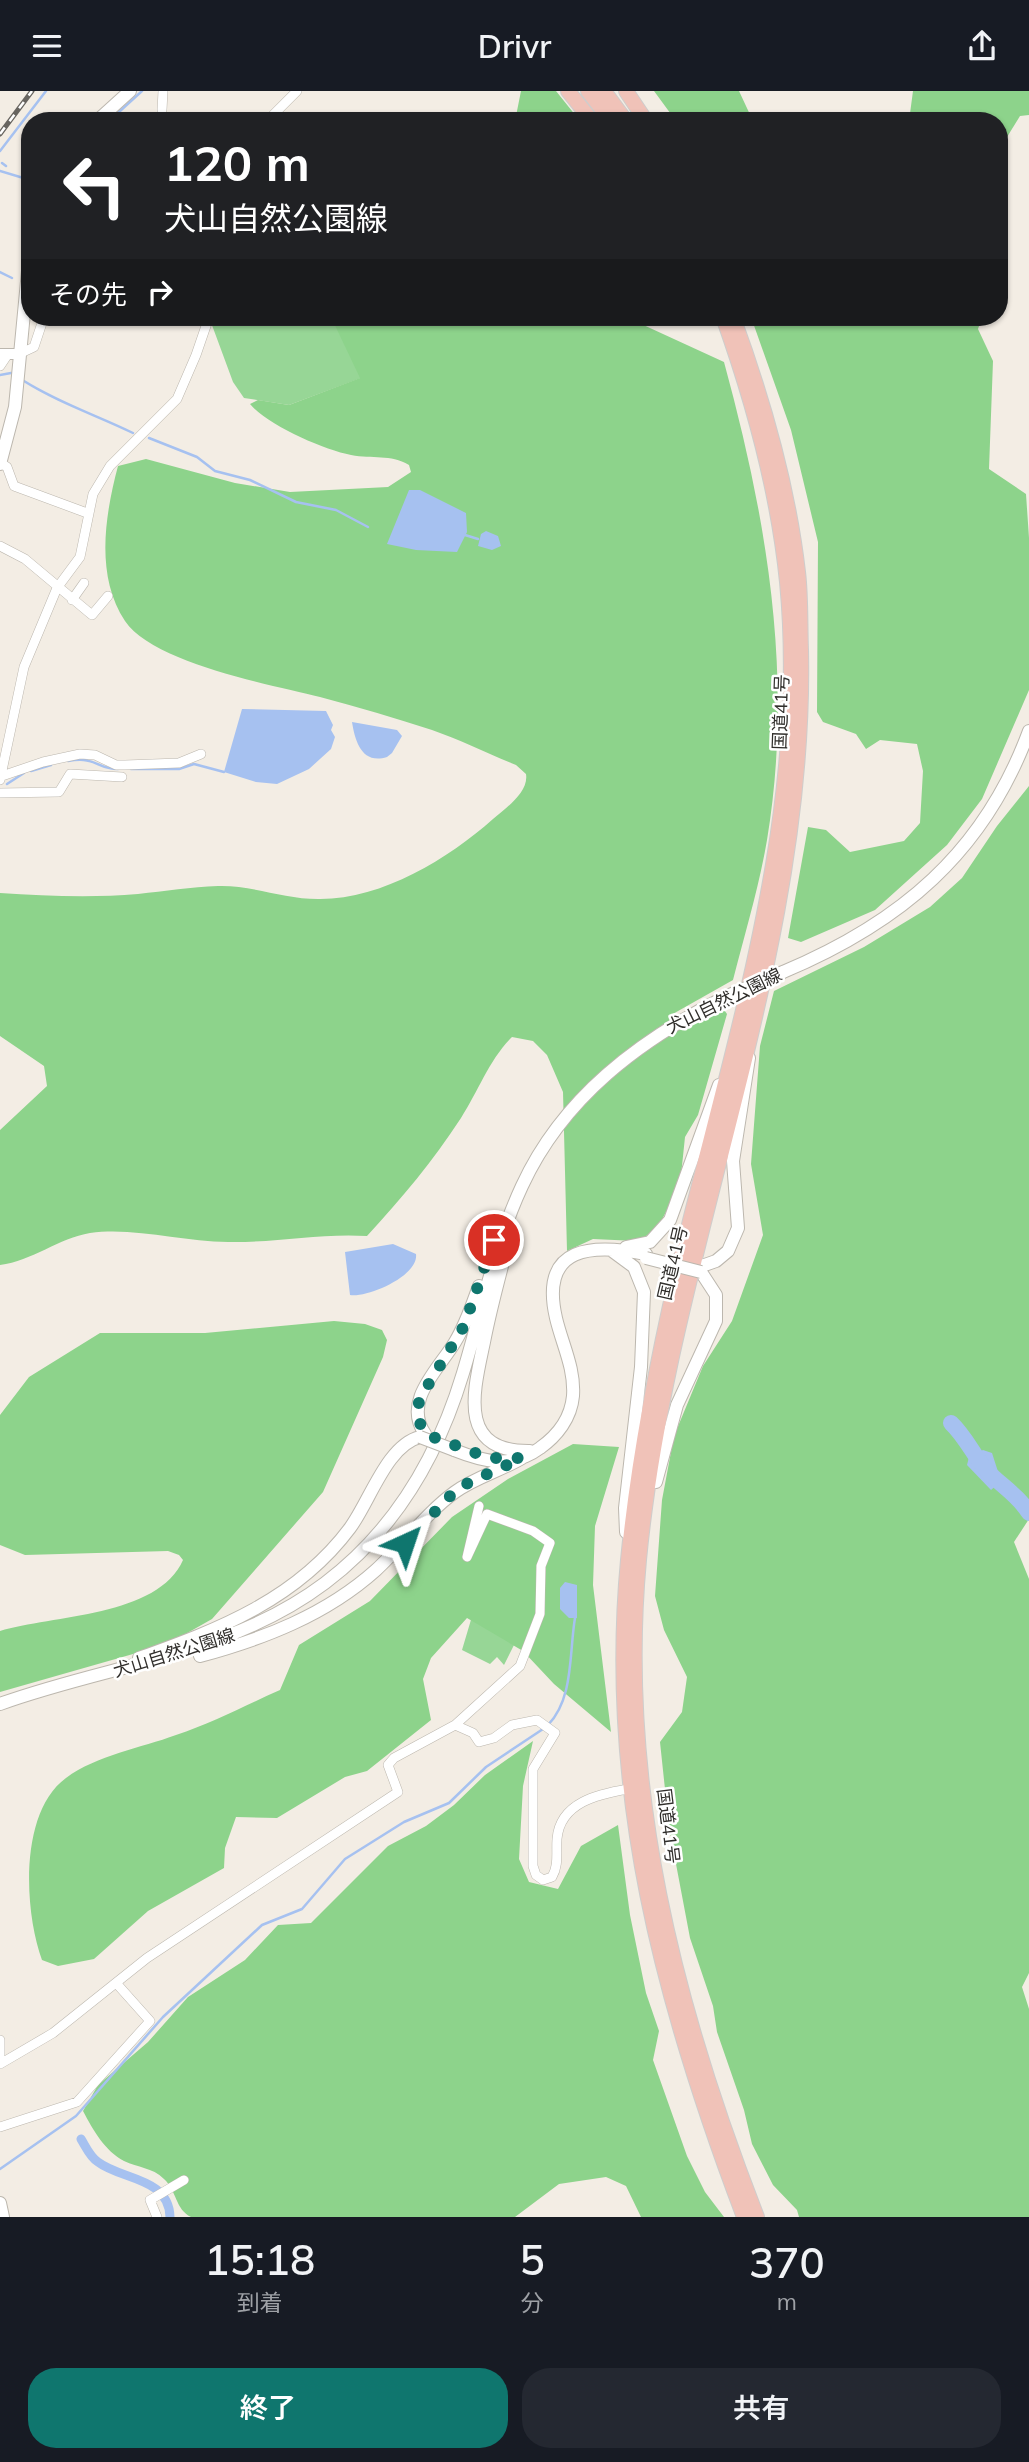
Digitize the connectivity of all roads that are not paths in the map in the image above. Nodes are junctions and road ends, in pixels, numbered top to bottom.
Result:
1 (130, 91) edge
2 (163, 91) edge
3 (298, 91) edge
4 (568, 91) edge
5 (587, 91) edge
6 (604, 91) edge
7 (626, 91) edge
8 (162, 110) dead end
9 (107, 112) edge
10 (276, 112) edge
11 (585, 112) edge
12 (604, 112) edge
13 (619, 112) edge
14 (640, 112) edge
15 (21, 295) edge
16 (41, 326) edge
17 (206, 326) edge
18 (726, 326) edge
19 (736, 326) edge
20 (744, 326) edge
21 (9, 354) edge
22 (0, 366) edge
23 (755, 376) junction
24 (0, 464) edge
25 (87, 513) junction
26 (0, 547) edge
27 (84, 583) dead end
28 (57, 588) junction
29 (108, 596) dead end
30 (72, 600) junction
31 (1029, 731) edge
32 (201, 754) dead end
33 (122, 777) dead end
34 (1, 778) edge
35 (0, 793) edge
36 (751, 1033) junction
37 (735, 1044) junction
38 (522, 1186) junction
39 (608, 1248) junction
40 (700, 1270) junction
41 (422, 1435) junction
42 (536, 1451) junction
43 (522, 1458) junction
44 (479, 1506) dead end
45 (633, 1562) junction
46 (107, 1674) junction
47 (85, 1679) junction
48 (0, 1704) edge
49 (456, 1725) junction
50 (628, 1790) junction
51 (117, 1984) junction
52 (0, 2041) edge
53 (0, 2055) edge
54 (0, 2064) edge
55 (0, 2127) edge
56 (184, 2180) dead end
57 (0, 2203) edge
58 (3, 2217) edge
59 (157, 2217) edge
60 (744, 2217) edge
61 (757, 2217) edge

1 - 9 main road
2 - 8 street
3 - 10 street
4 - 11 highway
5 - 12 highway
6 - 13 highway
7 - 14 highway
15 - 21 main road
16 - 21 street
17 - 25 street
18 - 37 highway, 国道41号
19 - 23 highway, 国道41号
20 - 23 highway
21 - 22 street
21 - 24 main road
23 - 36 highway, 国道41号
24 - 25 street
25 - 28 street
26 - 28 street
27 - 30 street
28 - 30 street
28 - 34 street
29 - 30 street
31 - 38 main road, 犬山自然公園線, bridge
32 - 34 street
33 - 35 street
36 - 40 main road
36 - 45 highway, 国道41号
37 - 39 main road
37 - 45 highway, 国道41号
38 - 41 main road
38 - 42 main road
38 - 46 main road, 犬山自然公園線
39 - 40 main road, bridge
39 - 42 main road
39 - 45 main road
40 - 45 main road
41 - 43 main road, bridge
41 - 46 main road
42 - 43 main road
43 - 47 main road
44 - 49 street
45 - 50 highway, 国道41号
45 - 61 highway, 国道41号
46 - 47 main road, 犬山自然公園線
47 - 48 main road, 犬山自然公園線
49 - 50 street
49 - 51 street
50 - 60 highway, 国道41号
51 - 54 street
51 - 55 street
52 - 53 street
56 - 59 street
57 - 58 main road

